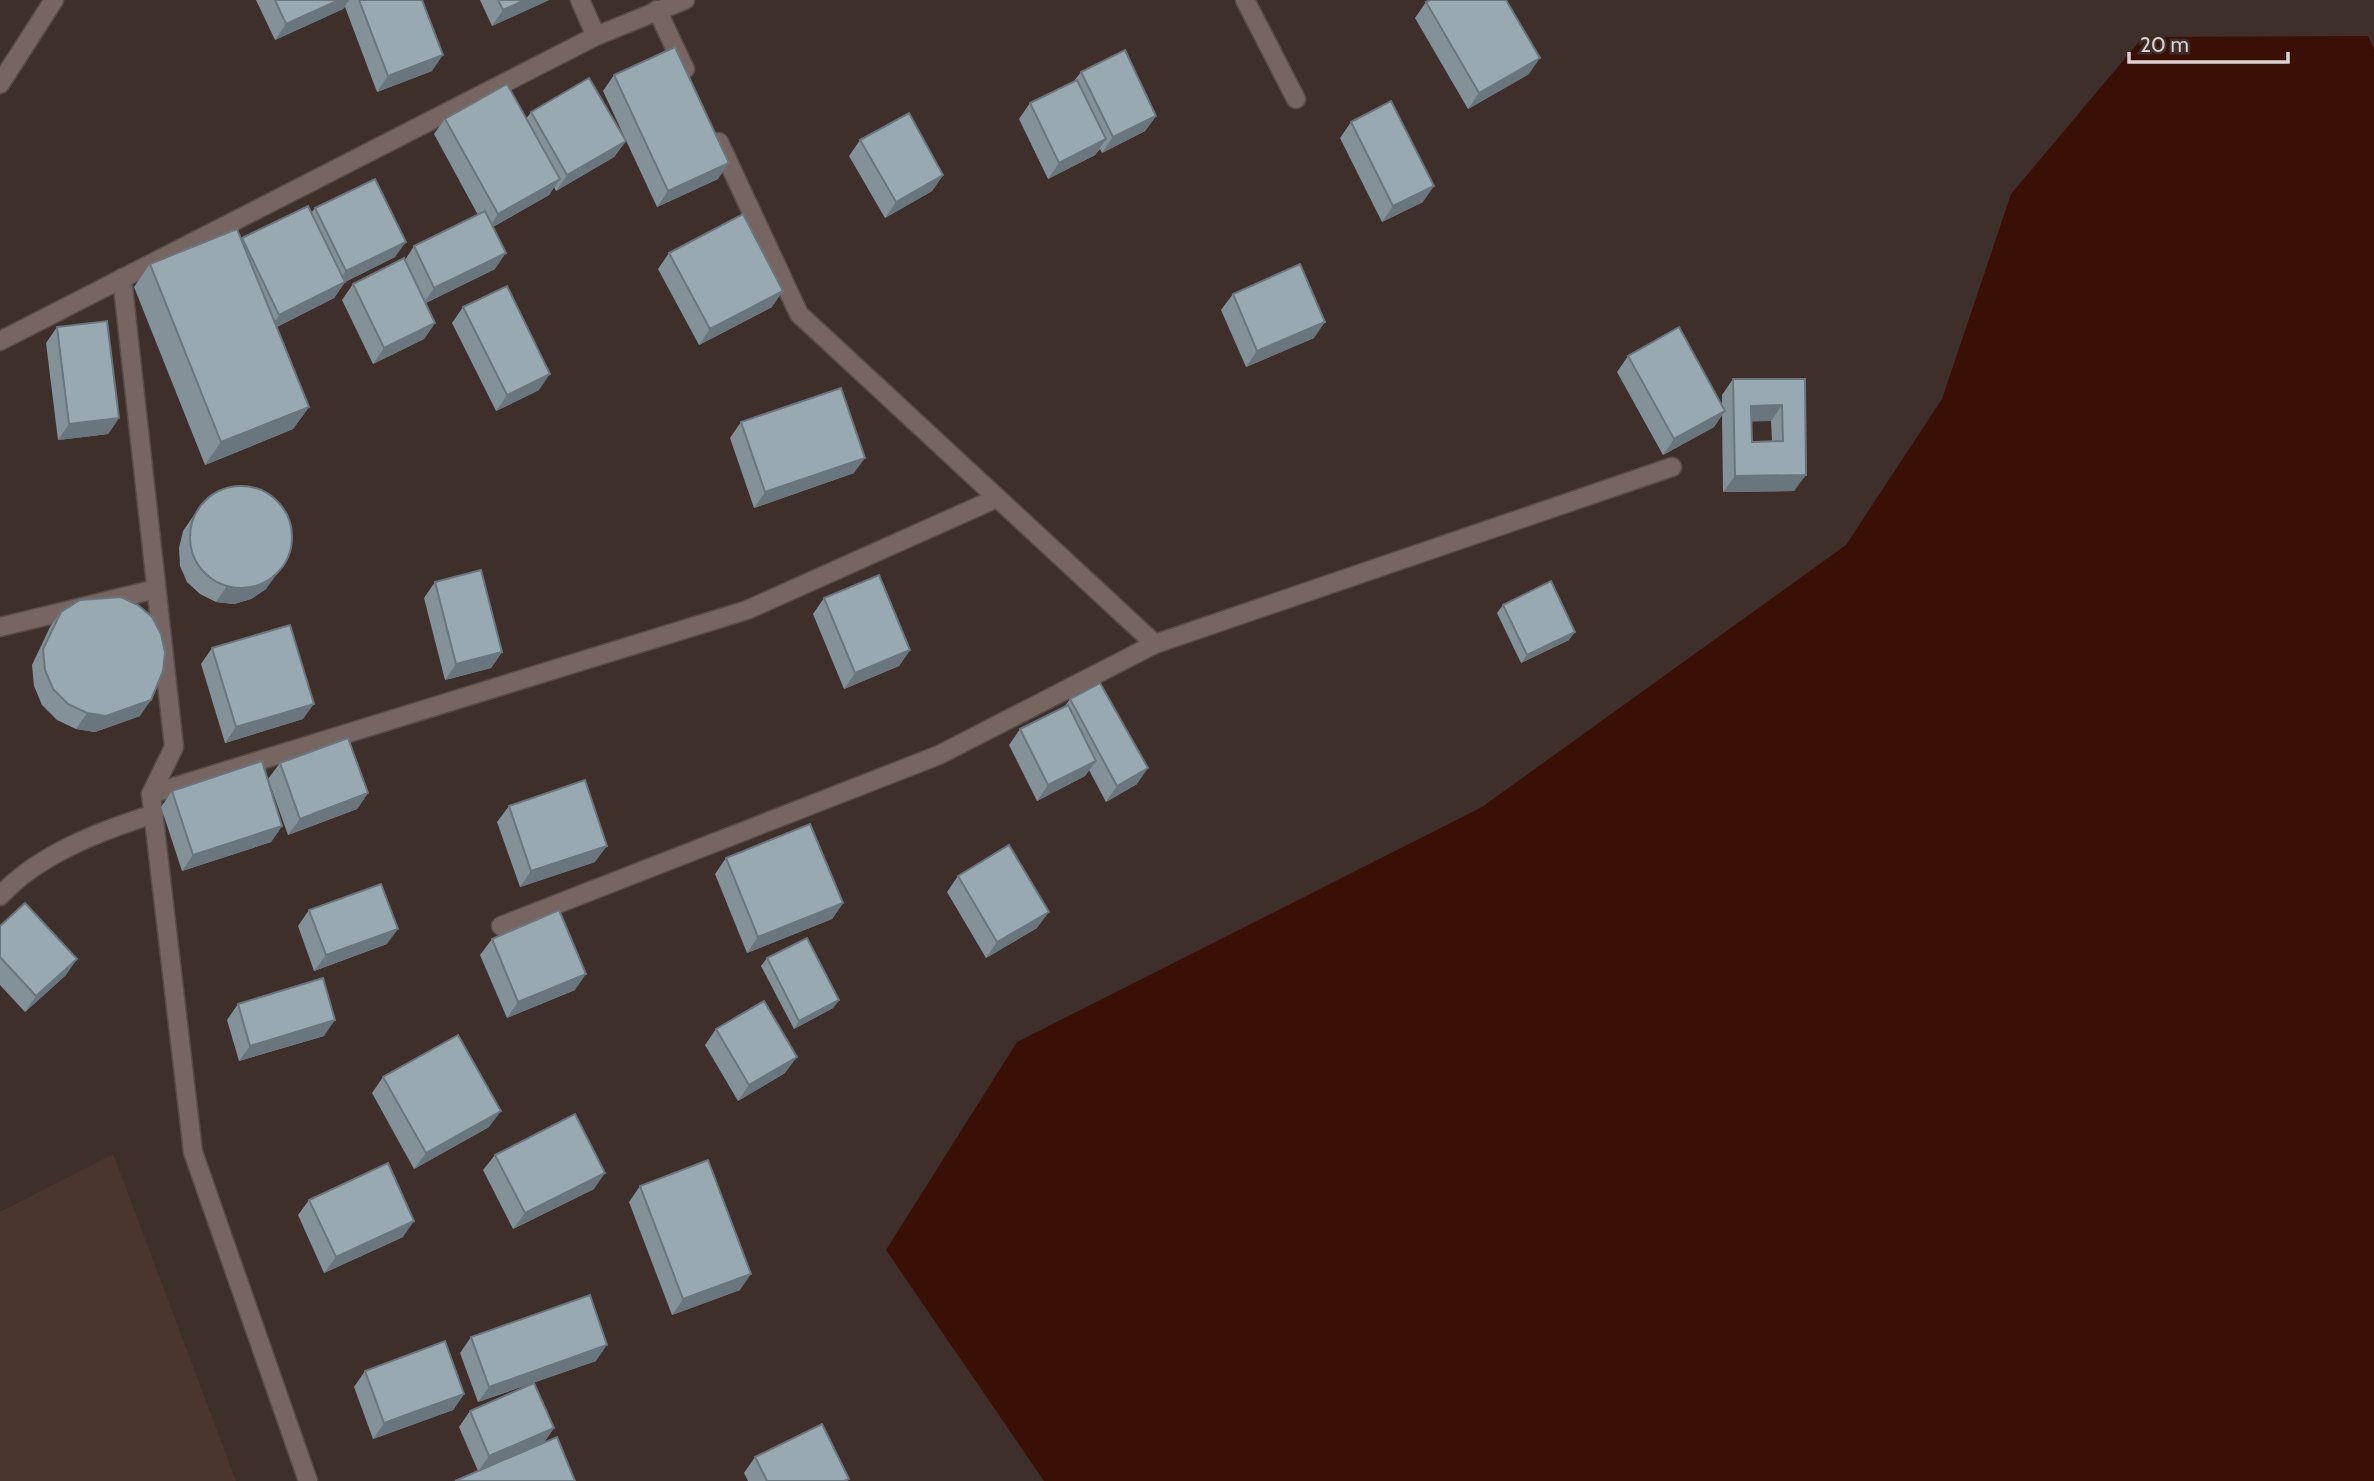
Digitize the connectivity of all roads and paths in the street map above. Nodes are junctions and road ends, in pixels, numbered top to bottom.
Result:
1 (54, 0) edge
2 (580, 0) edge
3 (685, 0) edge
4 (1245, 0) edge
5 (657, 10) junction
6 (596, 36) junction
7 (0, 84) edge
8 (692, 86) edge
9 (1296, 99) dead end
10 (710, 124) edge
11 (122, 278) junction
12 (0, 341) edge
13 (1672, 467) dead end
14 (997, 498) junction
15 (156, 589) junction
16 (0, 627) edge
17 (1155, 644) junction
18 (151, 794) junction
19 (154, 814) junction
20 (0, 896) edge
21 (501, 926) dead end
22 (308, 1481) edge

1 - 7 street
2 - 6 street
3 - 5 street
4 - 9 street
5 - 6 street
5 - 8 street
6 - 11 street
10 - 14 street
11 - 12 street
11 - 15 street
13 - 17 street
14 - 17 street
14 - 18 street
15 - 16 street
15 - 18 street
17 - 21 street
18 - 19 street
19 - 20 street
19 - 22 street

